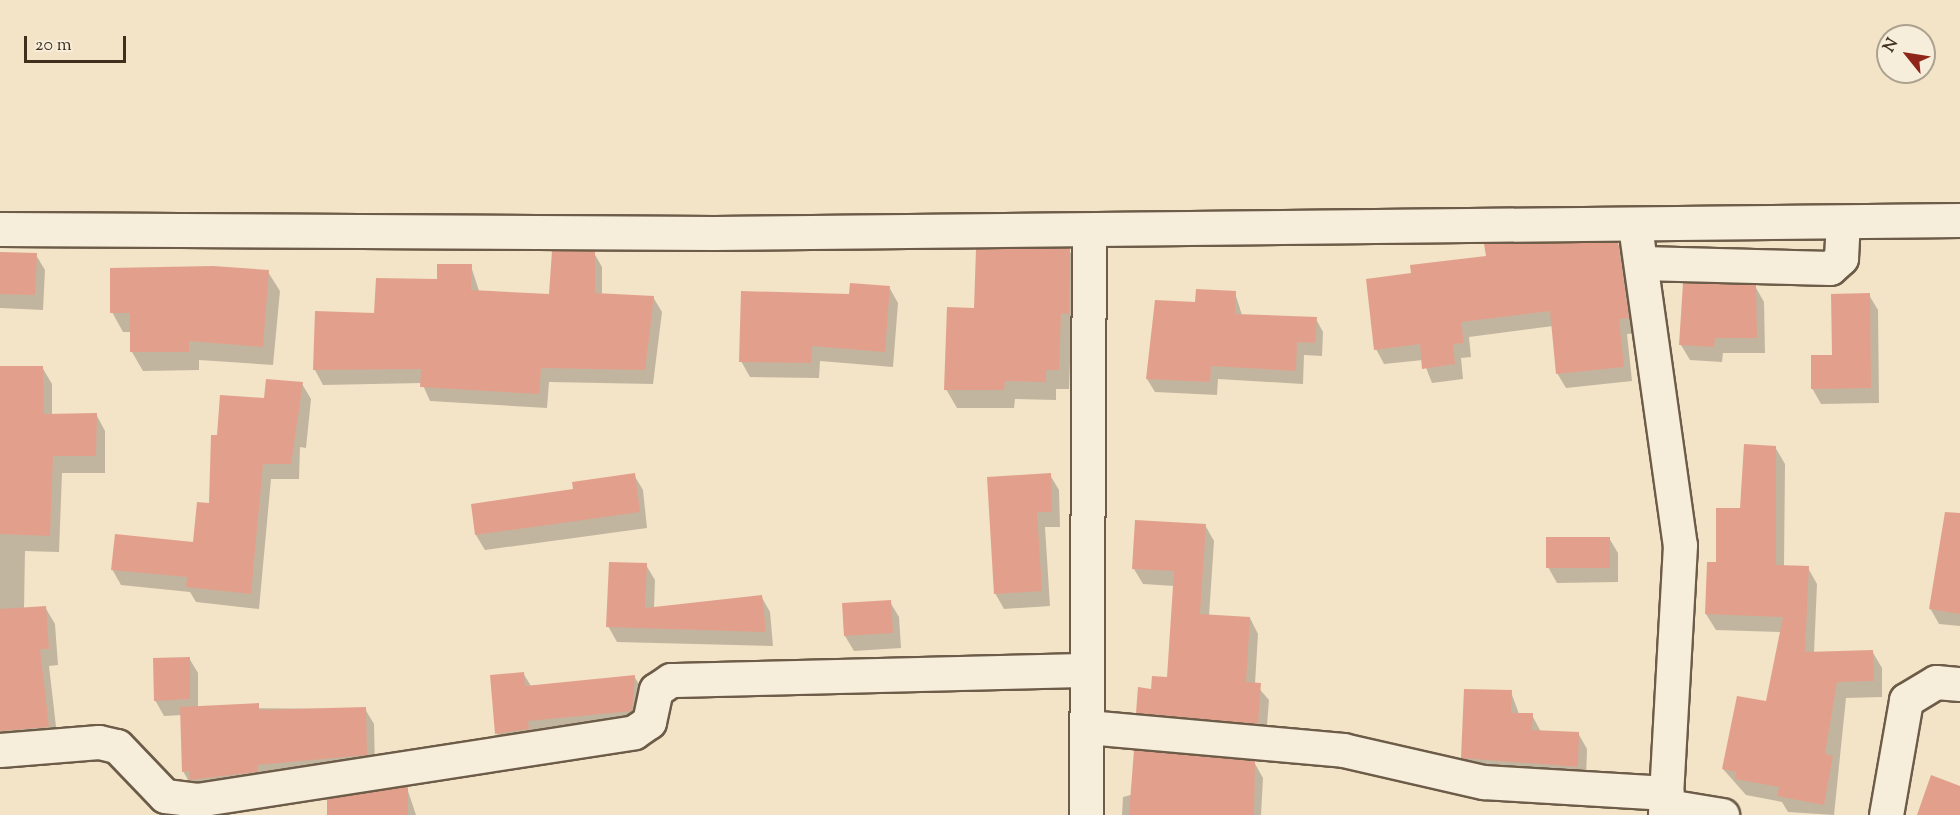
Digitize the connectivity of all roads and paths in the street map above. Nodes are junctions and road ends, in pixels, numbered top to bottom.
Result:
1 (1960, 220) edge
2 (1843, 222) junction
3 (1635, 226) junction
4 (0, 229) edge
5 (1089, 230) junction
6 (1642, 263) junction
7 (1086, 670) junction
8 (1960, 684) edge
9 (1087, 727) junction
10 (0, 750) edge
11 (1666, 805) edge
12 (1086, 815) edge
13 (1722, 815) edge
14 (1886, 815) edge

1 - 2 street
2 - 3 street
2 - 6 street
3 - 5 street
3 - 6 street
4 - 5 street
5 - 7 street
6 - 11 street
7 - 9 street
7 - 10 street
8 - 14 street
9 - 11 street
9 - 12 street
11 - 13 street

